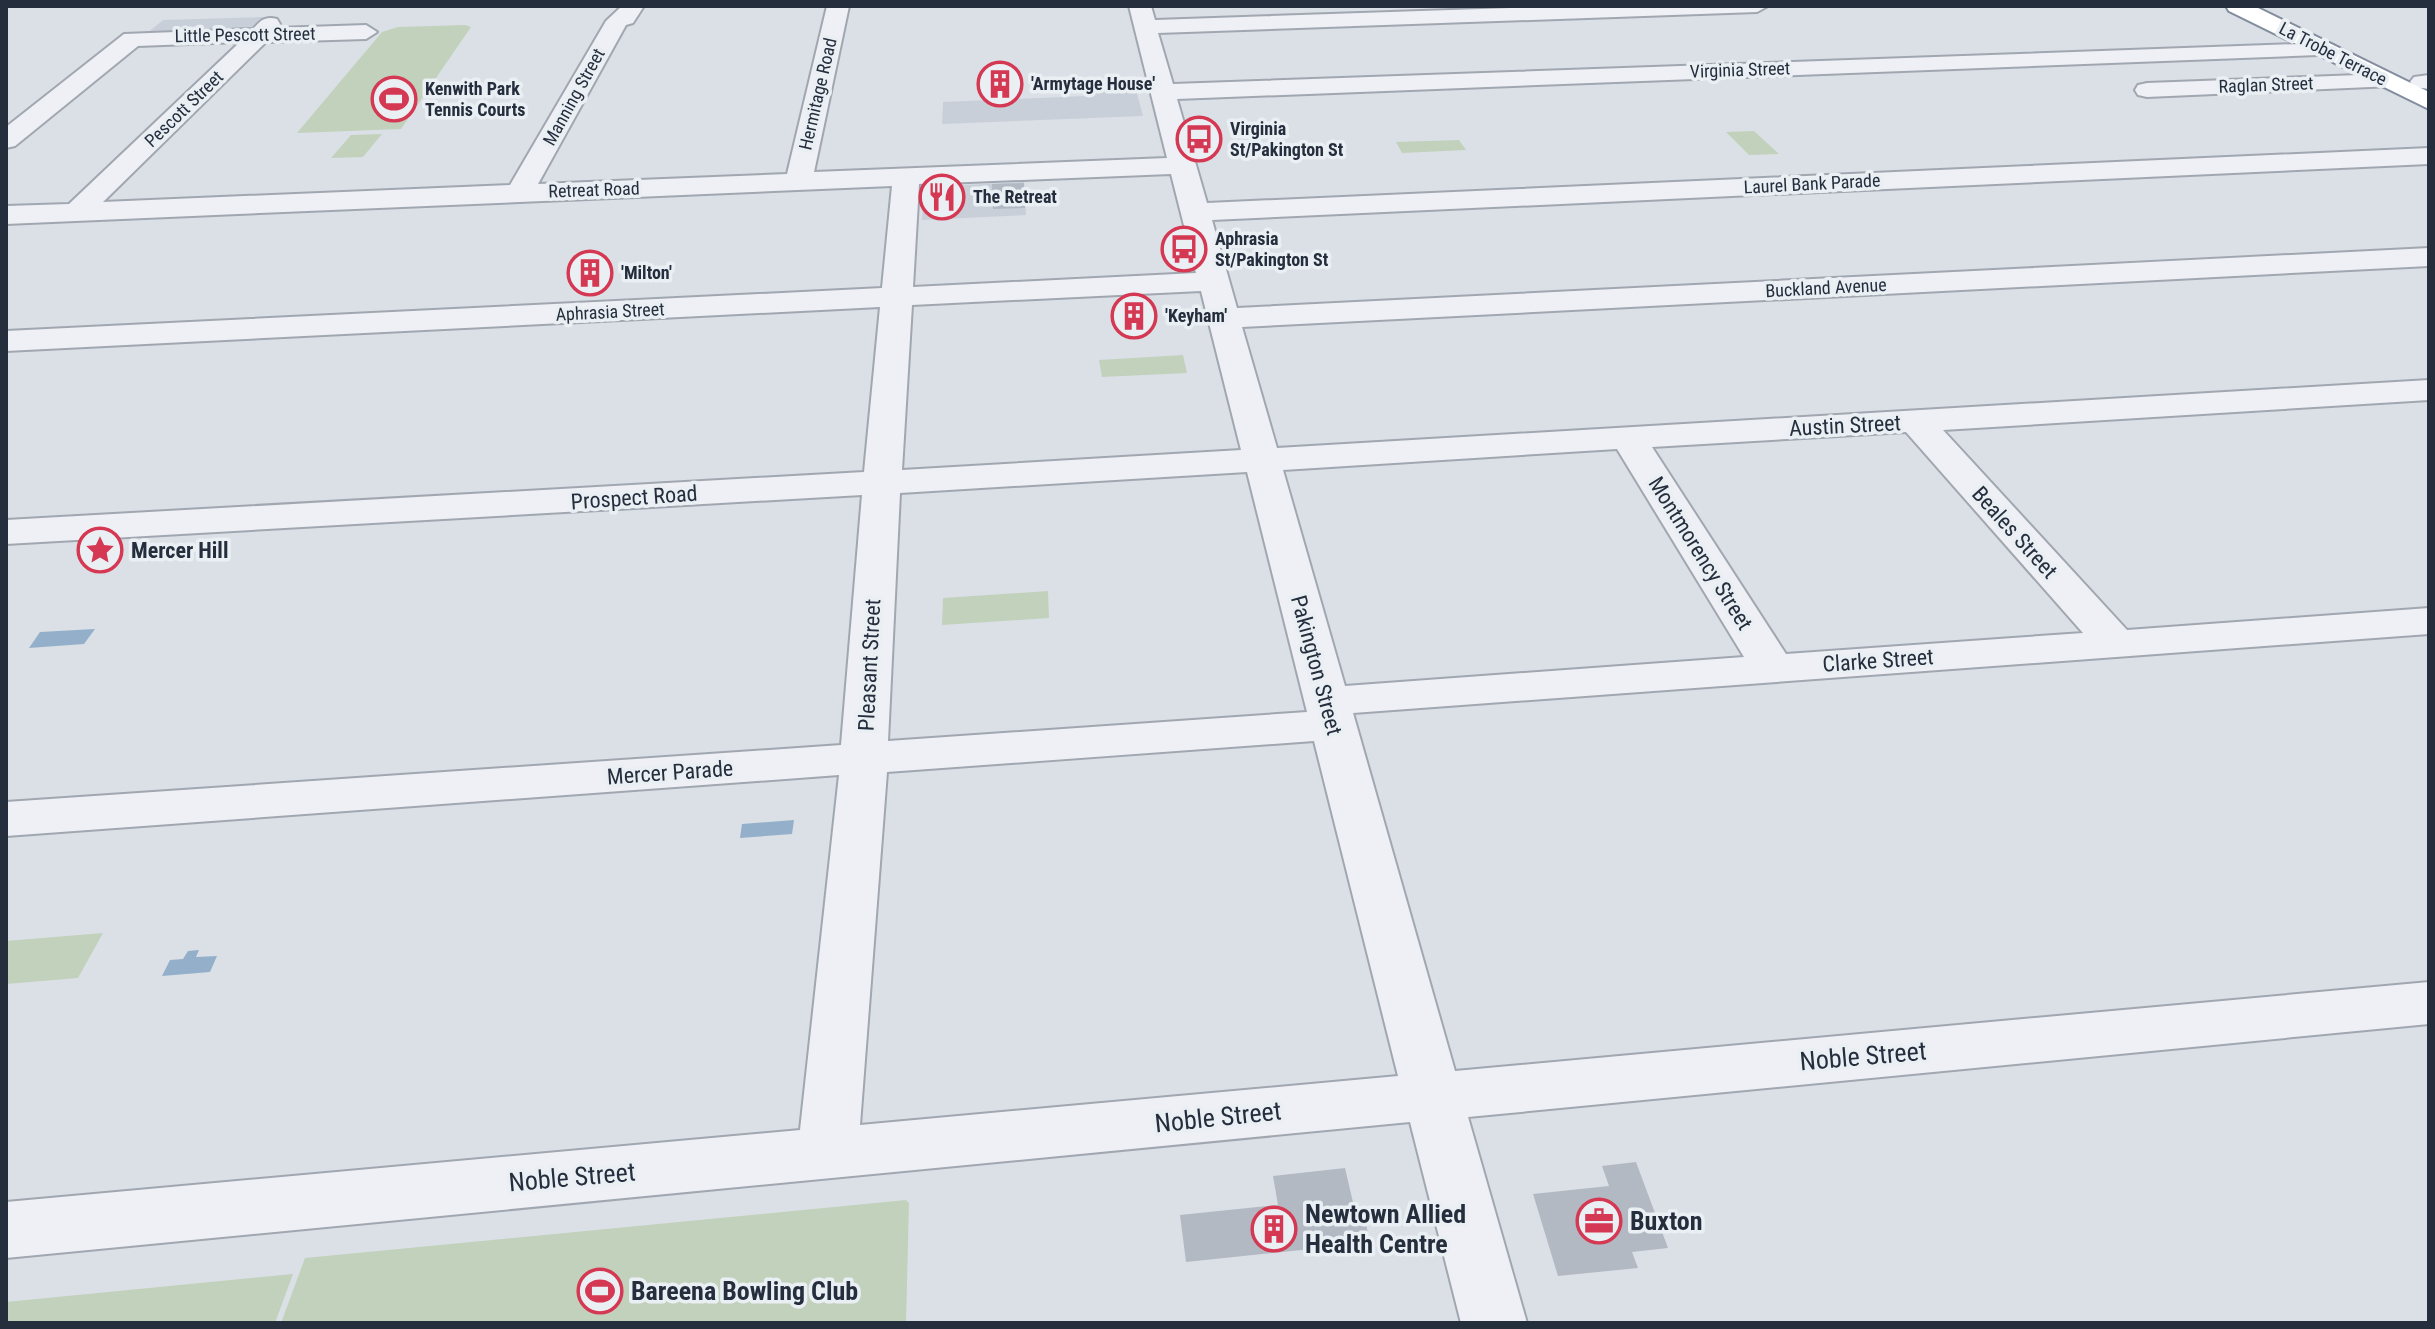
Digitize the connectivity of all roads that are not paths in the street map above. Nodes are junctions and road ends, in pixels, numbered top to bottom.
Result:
1 (289, 6) edge
2 (633, 6) edge
3 (838, 6) edge
4 (1757, 6) edge
5 (2237, 6) edge
6 (2264, 6) edge
7 (1143, 16) edge
8 (366, 32) dead end
9 (258, 34) junction
10 (2318, 48) junction
11 (2385, 81) junction
12 (2427, 88) edge
13 (2147, 90) dead end
14 (1163, 92) junction
15 (6, 140) edge
16 (2429, 156) edge
17 (1182, 165) junction
18 (906, 177) junction
19 (799, 181) junction
20 (519, 193) junction
21 (77, 212) junction
22 (1195, 212) junction
23 (6, 215) edge
24 (2429, 257) edge
25 (1213, 281) junction
26 (898, 297) junction
27 (1224, 318) junction
28 (6, 341) edge
29 (2429, 390) edge
30 (1916, 421) junction
31 (1628, 438) junction
32 (1262, 460) junction
33 (882, 481) junction
34 (6, 532) edge
35 (2429, 621) edge
36 (2115, 643) junction
37 (1773, 668) junction
38 (1330, 713) junction
39 (864, 758) junction
40 (6, 819) edge
41 (2429, 1003) edge
42 (1433, 1096) junction
43 (828, 1153) junction
44 (6, 1230) edge
45 (1494, 1323) edge

1 - 9 street, Pescott Street
2 - 20 street, Manning Street
3 - 19 street, Hermitage Road
4 - 7 street
5 - 10 highway, La Trobe Terrace
6 - 12 highway, La Trobe Terrace
7 - 14 street, Pakington Street
8 - 9 street, Little Pescott Street
9 - 15 street, Little Pescott Street
9 - 21 street, Pescott Street
10 - 11 highway, La Trobe Terrace
10 - 14 street, Virginia Street
11 - 12 highway, La Trobe Terrace
11 - 13 street, Raglan Street
14 - 17 street, Pakington Street
16 - 22 street, Laurel Bank Parade
17 - 18 street, Retreat Road
17 - 22 street, Pakington Street
18 - 19 street, Retreat Road
18 - 26 street, Pleasant Street
19 - 20 street, Retreat Road
20 - 21 street, Retreat Road
21 - 23 street, Retreat Road
22 - 25 street, Pakington Street
24 - 27 street, Buckland Avenue
25 - 26 street, Aphrasia Street
25 - 27 street, Pakington Street
26 - 28 street, Aphrasia Street
26 - 33 street, Pleasant Street
27 - 32 street, Pakington Street
29 - 30 street, Austin Street
30 - 31 street, Austin Street
30 - 36 street, Beales Street
31 - 32 street, Austin Street
31 - 37 street, Montmorency Street
32 - 33 street, Prospect Road
32 - 38 street, Pakington Street
33 - 34 street, Prospect Road
33 - 39 street, Pleasant Street
35 - 36 street, Clarke Street
36 - 37 street, Clarke Street
37 - 38 street, Clarke Street
38 - 39 street, Mercer Parade
38 - 42 street, Pakington Street
39 - 40 street, Mercer Parade
39 - 43 street, Pleasant Street
41 - 42 street, Noble Street
42 - 43 street, Noble Street
42 - 45 street, Pakington Street
43 - 44 street, Noble Street

